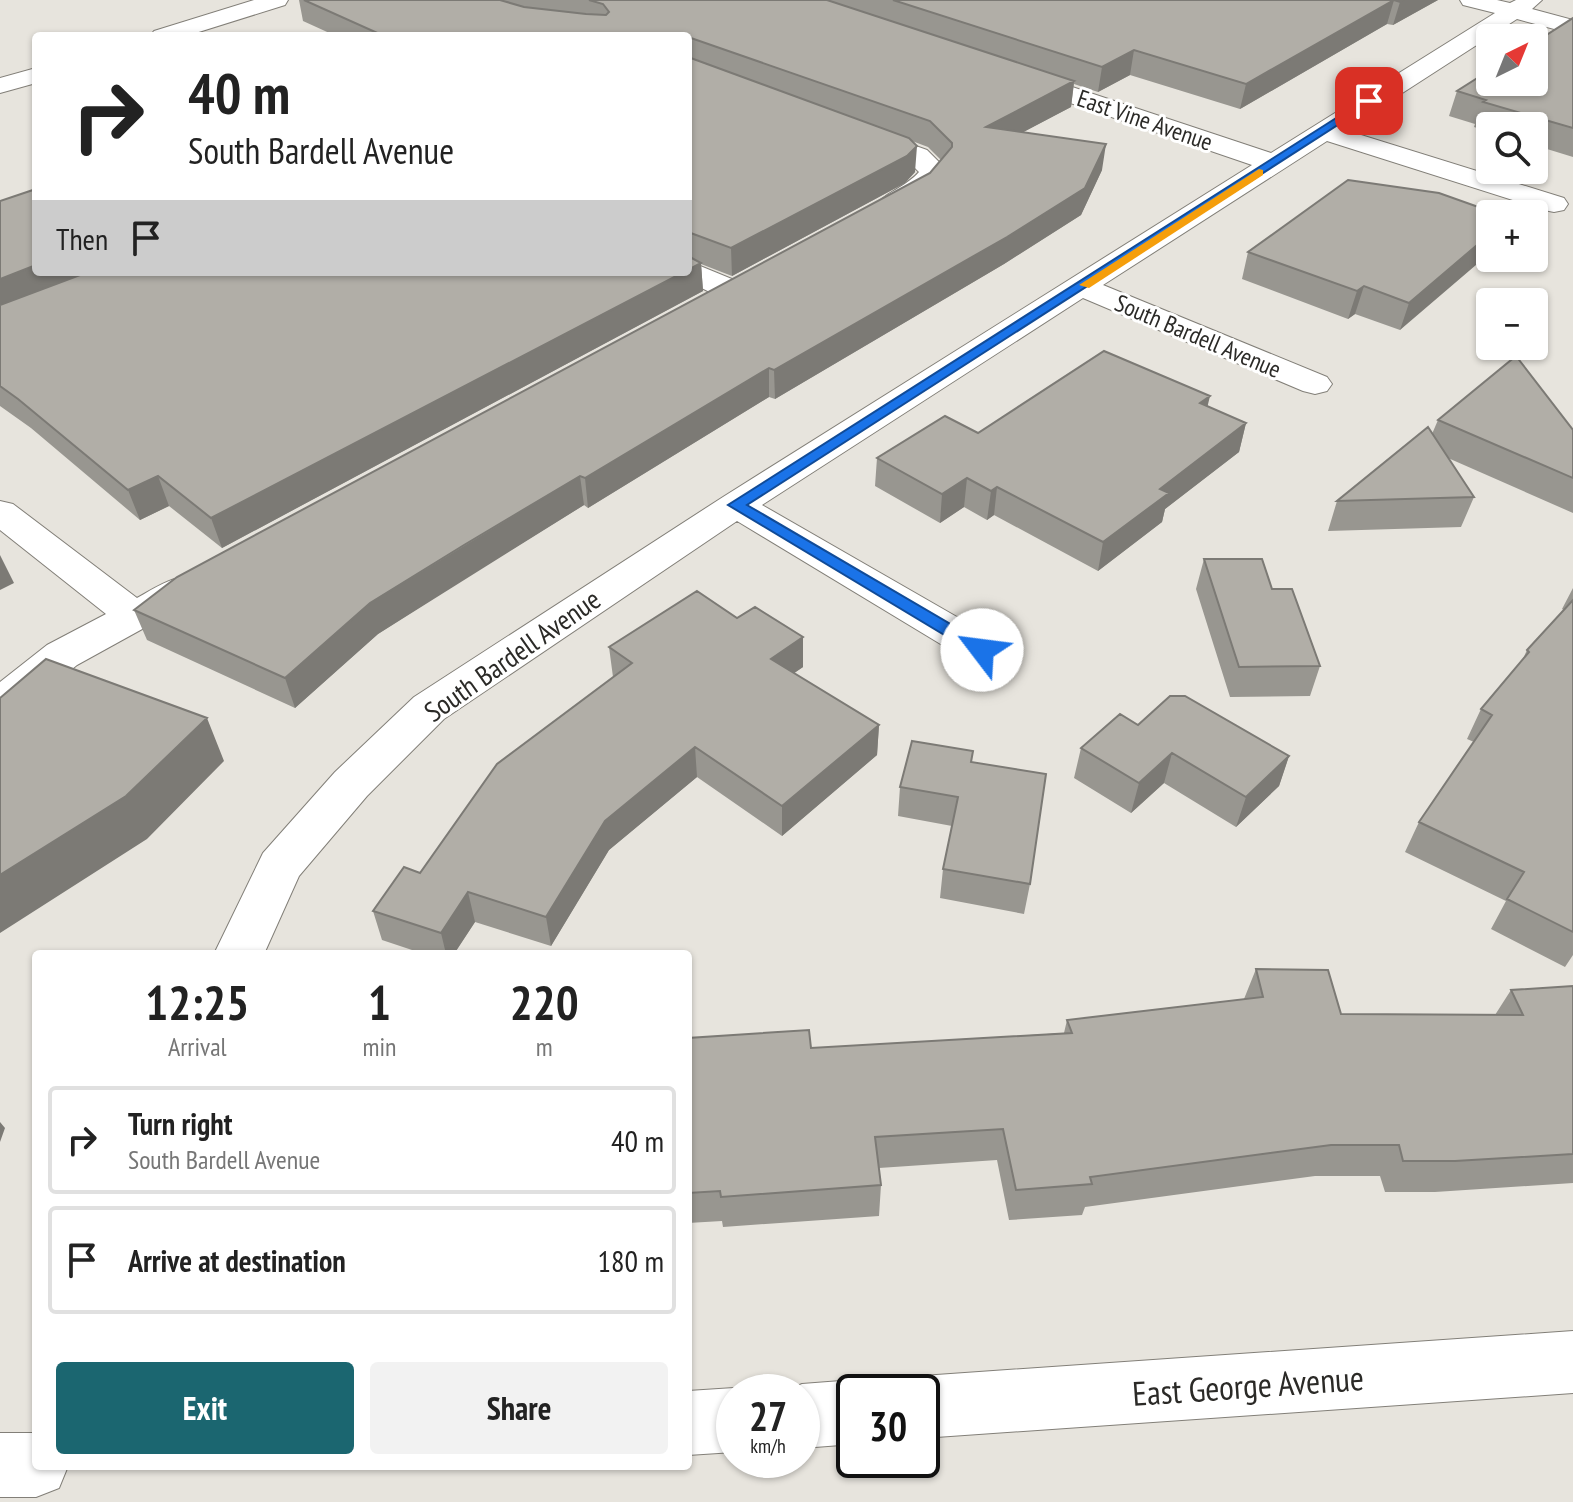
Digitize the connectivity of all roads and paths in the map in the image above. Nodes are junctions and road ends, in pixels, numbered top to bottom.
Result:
1 (277, 0) edge
2 (1471, 0) edge
3 (1522, 6) edge
4 (1573, 27) edge
5 (175, 32) edge
6 (986, 66) edge
7 (32, 76) edge
8 (0, 86) edge
9 (832, 124) edge
10 (1322, 131) junction
11 (1273, 163) junction
12 (1554, 204) dead end
13 (865, 219) edge
14 (692, 272) edge
15 (1082, 287) junction
16 (733, 291) edge
17 (1315, 384) dead end
18 (736, 505) junction
19 (0, 512) edge
20 (218, 571) edge
21 (135, 616) junction
22 (982, 650) dead end
23 (0, 704) edge
24 (241, 950) edge
25 (1573, 1362) edge
26 (940, 1406) edge
27 (716, 1421) edge
28 (692, 1423) edge
29 (0, 1465) edge
30 (32, 1465) edge

1 - 5 street
2 - 3 street
3 - 4 street
3 - 10 street, South Bardell Avenue
6 - 11 street, East Vine Avenue
7 - 8 street
9 - 13 street
10 - 11 street, South Bardell Avenue
10 - 12 street
11 - 15 street, South Bardell Avenue
14 - 16 street
15 - 17 street, South Bardell Avenue
15 - 18 street, South Bardell Avenue
18 - 22 street
18 - 24 street, South Bardell Avenue
19 - 21 street
20 - 21 street
21 - 23 street
25 - 26 street, East George Avenue
27 - 28 street
29 - 30 street

